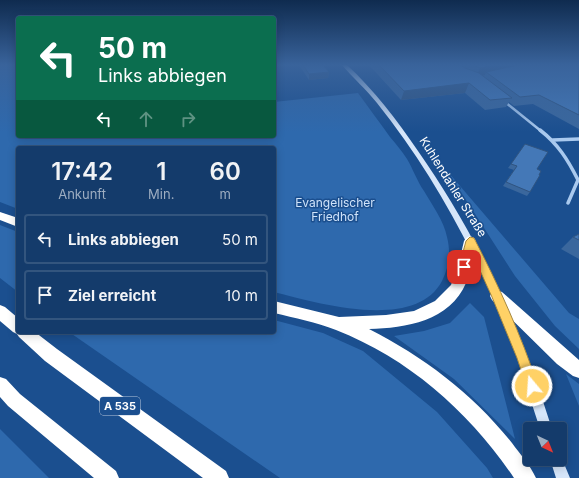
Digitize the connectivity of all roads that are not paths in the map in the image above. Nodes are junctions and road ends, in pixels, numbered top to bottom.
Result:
1 (366, 87) edge
2 (503, 100) edge
3 (579, 139) edge
4 (553, 140) junction
5 (568, 203) dead end
6 (0, 216) edge
7 (16, 222) edge
8 (470, 241) junction
9 (497, 296) junction
10 (276, 308) edge
11 (0, 312) edge
12 (338, 324) junction
13 (16, 325) edge
14 (26, 334) edge
15 (579, 370) edge
16 (0, 385) edge
17 (544, 422) edge
18 (559, 466) edge
19 (108, 478) edge
20 (219, 478) edge
21 (526, 478) edge
22 (563, 478) edge

1 - 8 main road, Kuhlendahler Straße
2 - 4 street
3 - 4 street
4 - 5 street
6 - 7 highway
8 - 9 main road, Kuhlendahler Straße
8 - 12 highway
9 - 15 highway
9 - 17 main road, Kuhlendahler Straße
10 - 12 highway
11 - 13 highway
12 - 21 highway
14 - 20 highway, A 535
16 - 19 highway
18 - 22 main road

